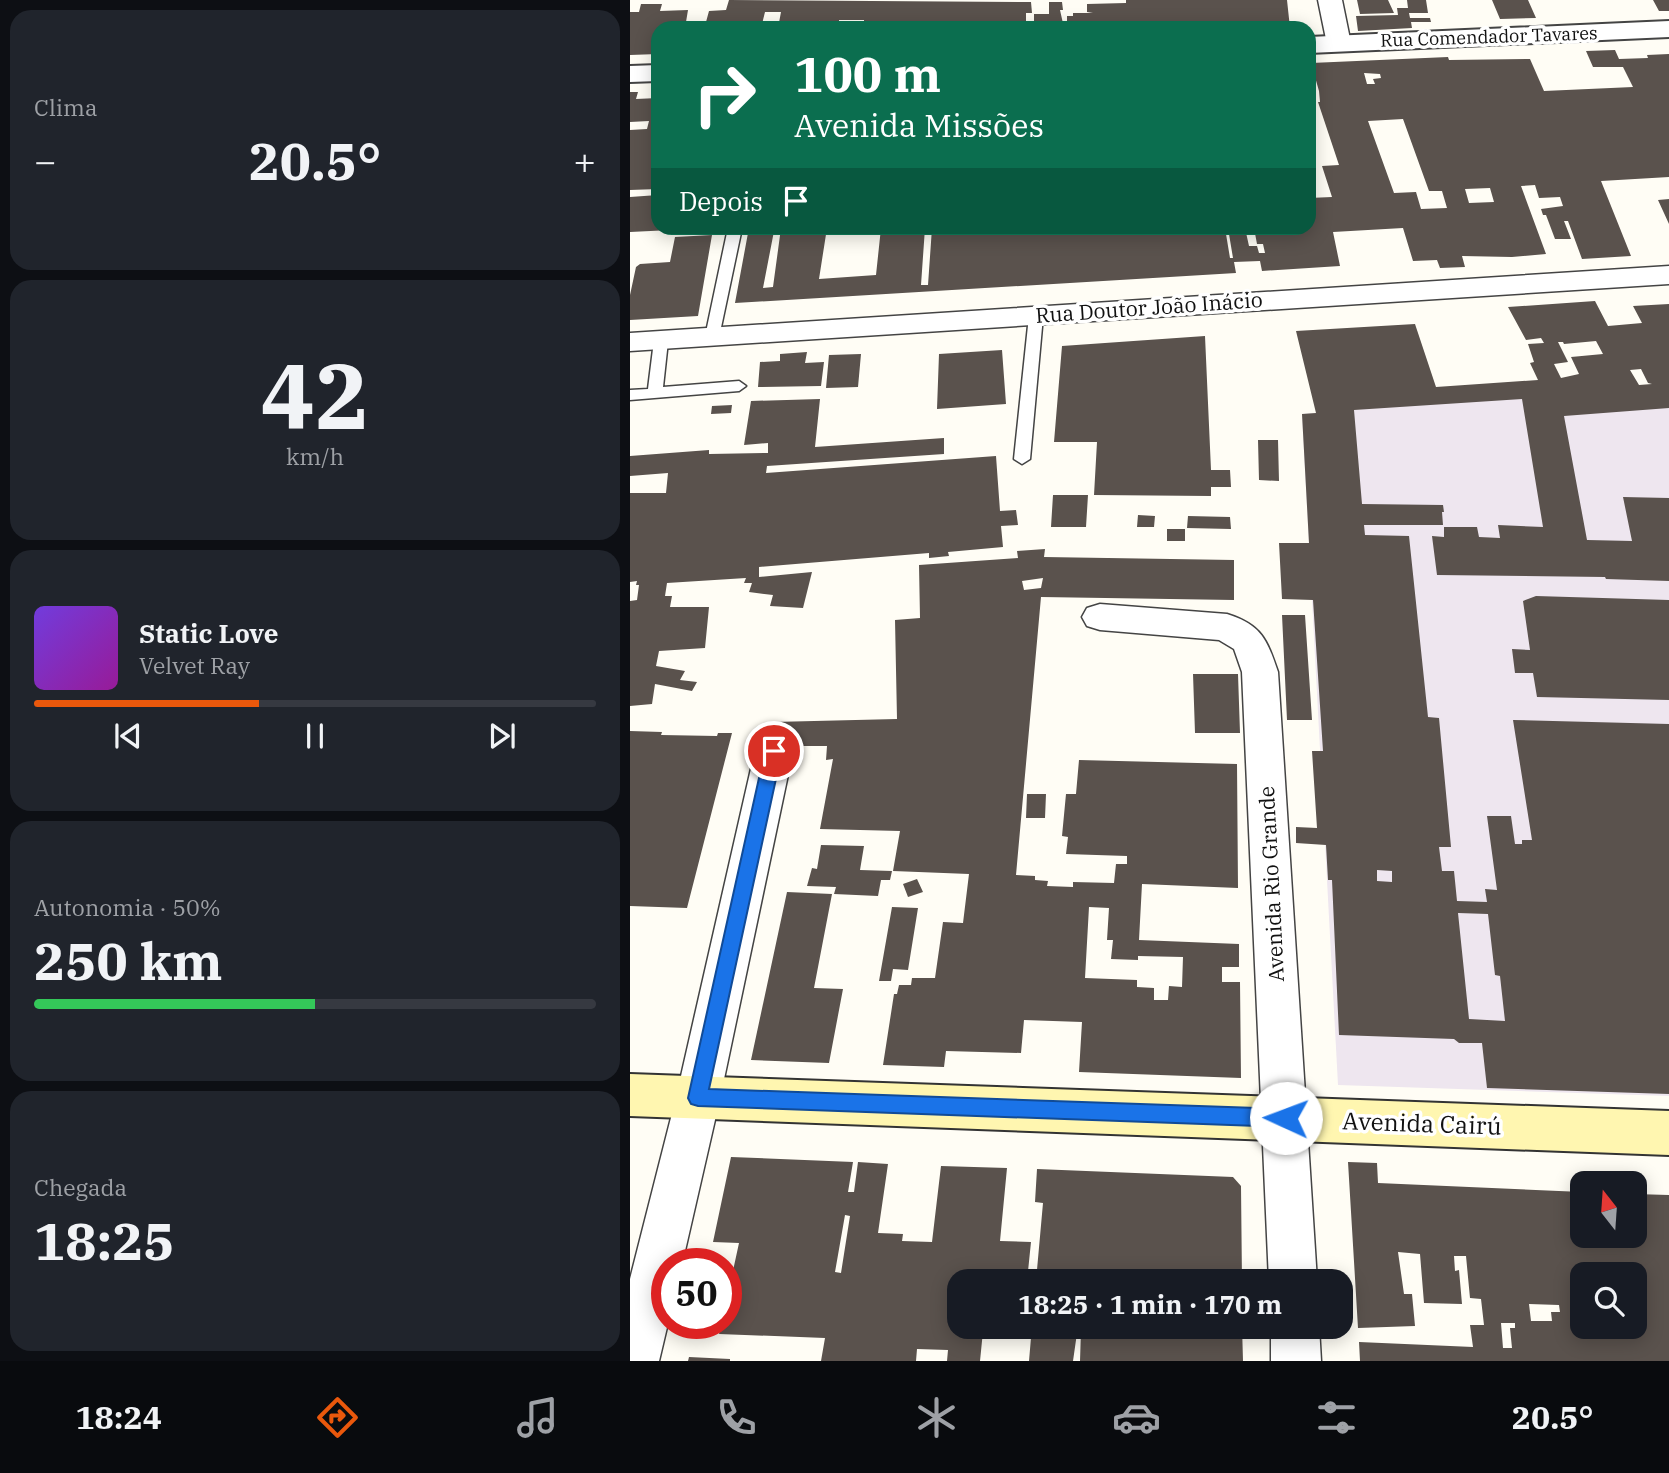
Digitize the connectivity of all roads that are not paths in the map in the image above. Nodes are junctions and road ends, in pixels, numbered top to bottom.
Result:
1 (1330, 0) edge
2 (1669, 29) edge
3 (1339, 44) junction
4 (1316, 45) edge
5 (651, 73) edge
6 (630, 74) edge
7 (734, 235) edge
8 (1669, 275) edge
9 (1036, 316) junction
10 (712, 337) junction
11 (661, 341) junction
12 (630, 342) edge
13 (739, 386) dead end
14 (655, 393) junction
15 (630, 395) edge
16 (1022, 459) dead end
17 (1100, 617) dead end
18 (774, 751) dead end
19 (630, 1095) edge
20 (698, 1098) junction
21 (1286, 1118) junction
22 (1669, 1133) edge
23 (1292, 1269) edge
24 (1295, 1339) edge
25 (634, 1361) edge
26 (1296, 1361) edge

1 - 3 street
2 - 3 street, Rua Comendador Tavares
3 - 4 street, Rua Comendador Tavares
5 - 6 street
7 - 10 lane
8 - 9 street, Rua Doutor João Inácio
9 - 10 street, Rua Doutor João Inácio
9 - 16 lane
10 - 11 street, Rua Doutor João Inácio
11 - 12 street, Rua Doutor João Inácio
11 - 14 lane
13 - 14 lane
14 - 15 lane
17 - 21 street, Avenida Rio Grande
18 - 20 street
19 - 20 main road, Avenida Cairú
20 - 21 main road, Avenida Cairú
20 - 25 street
21 - 22 main road, Avenida Cairú
21 - 23 street, Avenida Rio Grande
24 - 26 street

